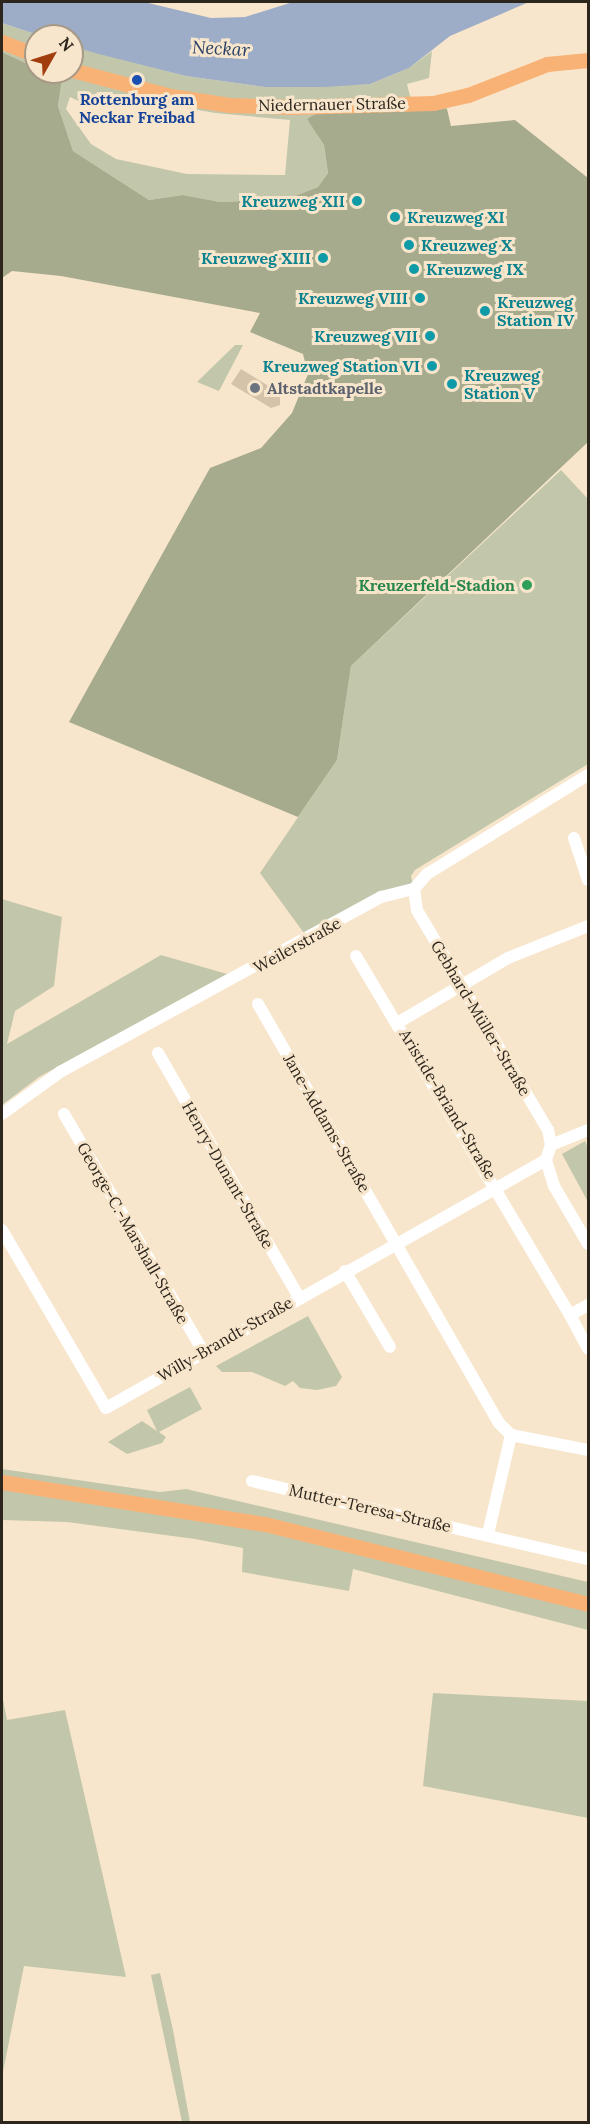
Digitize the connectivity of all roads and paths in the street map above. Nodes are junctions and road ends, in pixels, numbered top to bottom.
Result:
1 (2, 42) edge
2 (24, 50) edge
3 (588, 60) edge
4 (84, 73) edge
5 (588, 775) edge
6 (574, 838) dead end
7 (588, 880) edge
8 (414, 889) junction
9 (588, 926) edge
10 (356, 956) dead end
11 (461, 986) junction
12 (258, 1004) dead end
13 (399, 1023) junction
14 (158, 1053) dead end
15 (2, 1114) edge
16 (64, 1114) dead end
17 (588, 1130) edge
18 (551, 1145) junction
19 (546, 1160) junction
20 (496, 1186) junction
21 (2, 1230) edge
22 (395, 1242) junction
23 (588, 1244) edge
24 (345, 1271) junction
25 (299, 1297) junction
26 (588, 1305) edge
27 (570, 1315) junction
28 (390, 1347) dead end
29 (588, 1348) edge
30 (203, 1351) junction
31 (511, 1435) junction
32 (588, 1450) edge
33 (252, 1481) dead end
34 (2, 1482) edge
35 (488, 1534) junction
36 (588, 1559) edge
37 (588, 1604) edge

1 - 2 main road
3 - 4 main road, Niedernauer Straße
5 - 8 street, Weilerstraße
6 - 7 street
8 - 11 street, Gebhard-Müller-Straße
8 - 15 street, Weilerstraße
9 - 11 street, Aristide-Briand-Straße
10 - 13 street, Aristide-Briand-Straße
11 - 13 street, Aristide-Briand-Straße
11 - 18 street, Gebhard-Müller-Straße
12 - 22 street, Jane-Addams-Straße
13 - 20 street, Aristide-Briand-Straße
14 - 25 street, Henry-Dunant-Straße
16 - 30 street, George-C.-Marshall-Straße
17 - 18 street
18 - 19 street
19 - 20 street, Willy-Brandt-Straße
19 - 23 street
20 - 22 street, Willy-Brandt-Straße
20 - 27 street, Aristide-Briand-Straße
21 - 30 street, Willy-Brandt-Straße
22 - 24 street, Willy-Brandt-Straße
22 - 31 street, Jane-Addams-Straße
24 - 25 street, Willy-Brandt-Straße
24 - 28 street
25 - 30 street, Willy-Brandt-Straße
26 - 27 street
27 - 29 street, Aristide-Briand-Straße
31 - 32 street
31 - 35 street
33 - 35 street, Mutter-Teresa-Straße
34 - 37 main road
35 - 36 street, Mutter-Teresa-Straße

